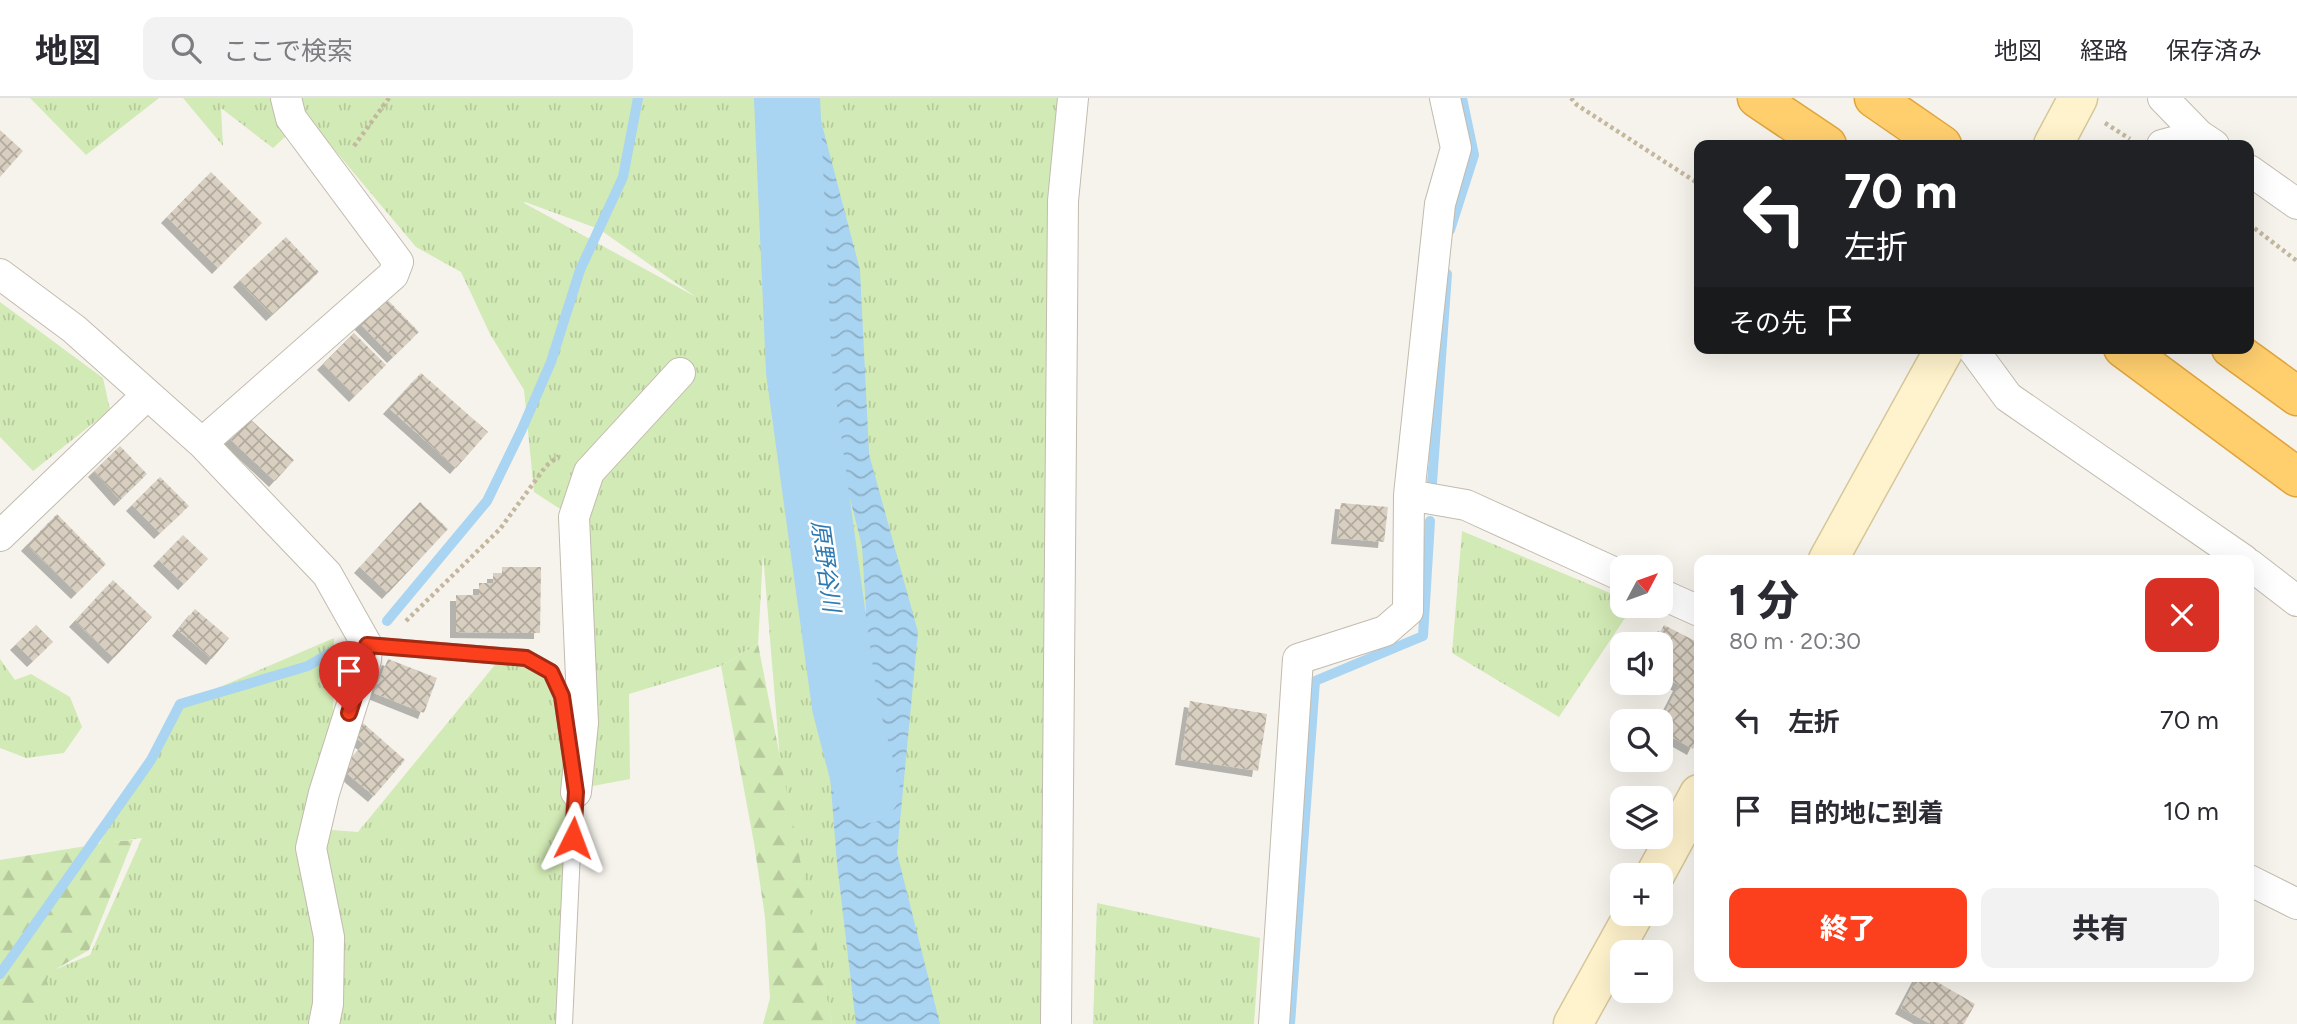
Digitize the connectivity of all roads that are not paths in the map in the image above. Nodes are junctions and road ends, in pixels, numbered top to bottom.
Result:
1 (286, 98) edge
2 (1073, 98) edge
3 (1445, 98) edge
4 (1756, 98) edge
5 (1874, 98) edge
6 (2163, 98) edge
7 (2074, 100) edge
8 (1819, 140) edge
9 (1935, 140) edge
10 (2055, 140) edge
11 (2207, 140) edge
12 (2254, 174) edge
13 (2297, 204) edge
14 (0, 274) edge
15 (1942, 354) edge
16 (1976, 354) edge
17 (2131, 354) edge
18 (2239, 354) edge
19 (680, 373) dead end
20 (147, 395) junction
21 (2297, 396) edge
22 (202, 443) junction
23 (2297, 477) edge
24 (1409, 495) junction
25 (0, 536) edge
26 (1831, 555) edge
27 (2237, 555) edge
28 (2254, 568) edge
29 (1610, 571) edge
30 (1673, 599) edge
31 (2297, 601) edge
32 (1694, 609) edge
33 (367, 645) junction
34 (576, 792) junction
35 (1694, 803) edge
36 (1662, 863) edge
37 (2254, 882) edge
38 (2297, 904) edge
39 (1627, 926) edge
40 (324, 1024) edge
41 (564, 1024) edge
42 (1056, 1024) edge
43 (1274, 1024) edge
44 (1573, 1024) edge

1 - 22 street
2 - 42 street
3 - 24 street
4 - 8 highway
5 - 9 highway
6 - 11 street
7 - 10 street
12 - 13 street
14 - 20 street
15 - 26 street
16 - 27 street
17 - 23 highway
18 - 21 highway
19 - 34 street
20 - 22 street
20 - 25 street
22 - 33 street
24 - 29 street
24 - 43 street
28 - 31 street
30 - 32 street
33 - 34 lane
33 - 40 street
34 - 41 lane
35 - 36 street
37 - 38 street
39 - 44 street

